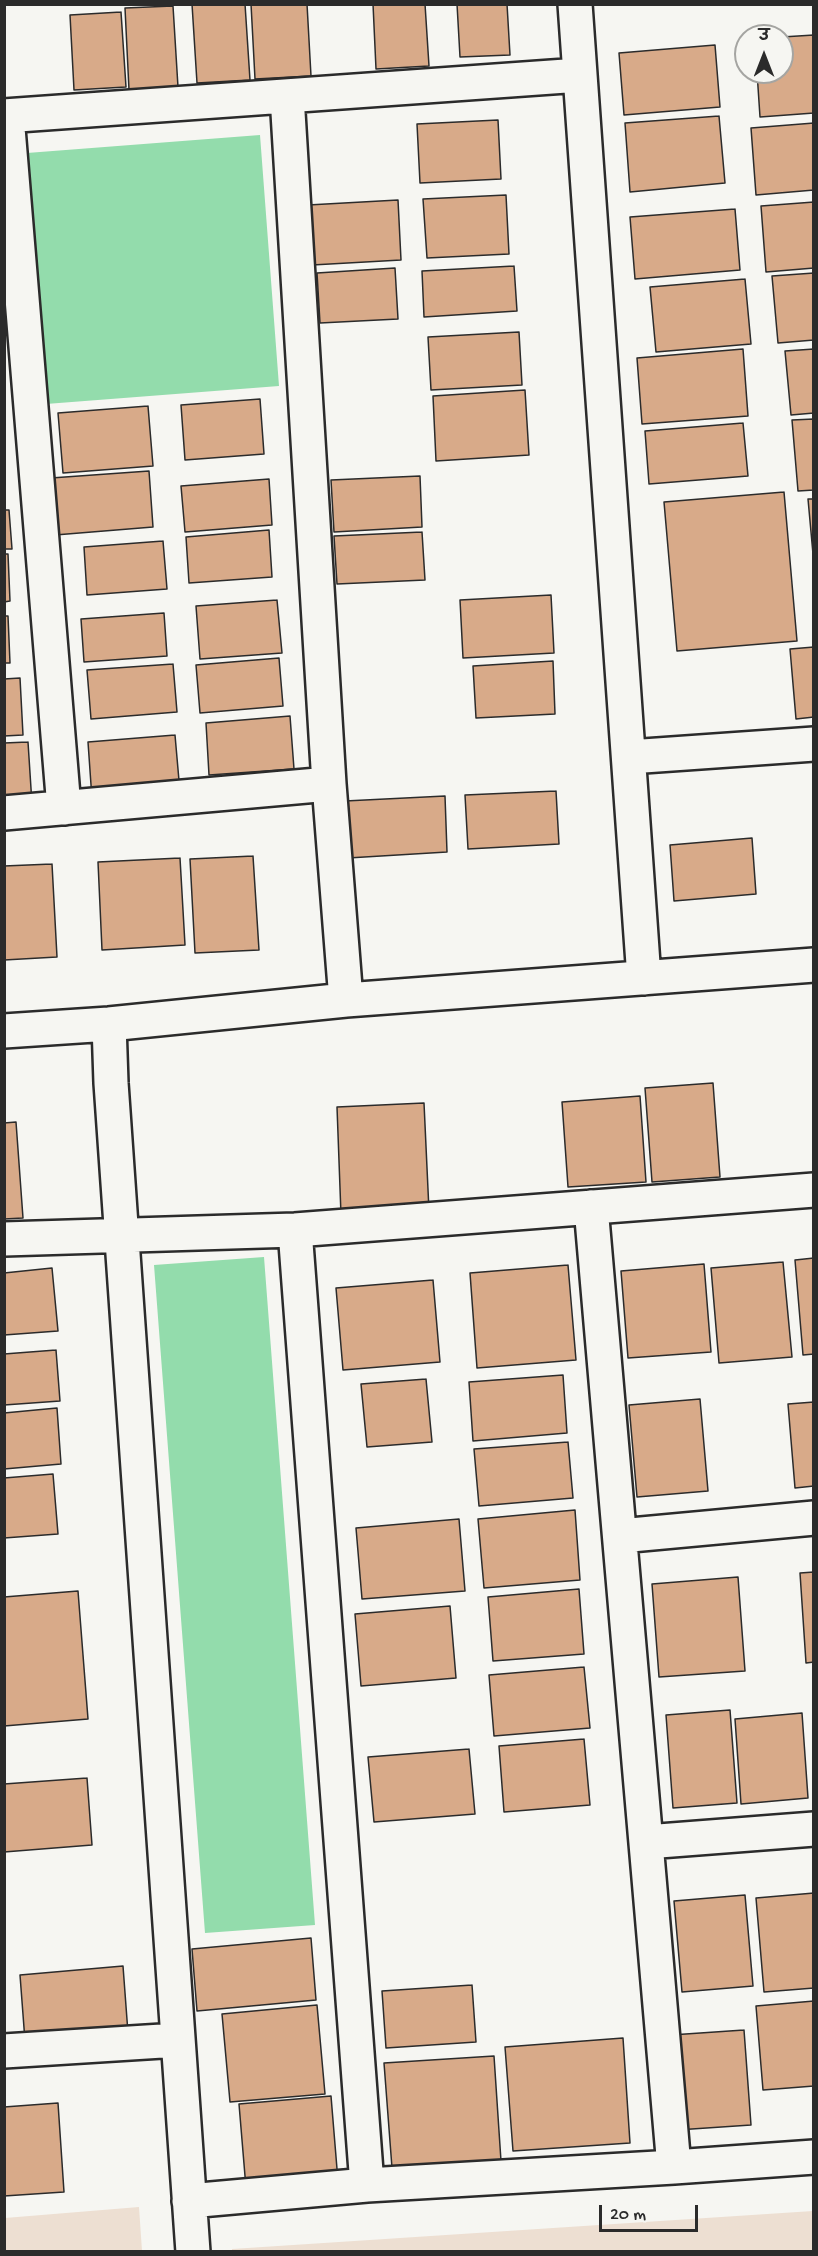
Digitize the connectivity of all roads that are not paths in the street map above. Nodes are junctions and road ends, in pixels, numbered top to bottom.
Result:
1 (575, 4) edge
2 (580, 75) junction
3 (287, 96) junction
4 (5, 116) edge
5 (813, 744) edge
6 (629, 757) junction
7 (329, 784) junction
8 (64, 808) junction
9 (4, 813) edge
10 (813, 965) edge
11 (644, 978) junction
12 (346, 1000) junction
13 (109, 1024) junction
14 (4, 1031) edge
15 (813, 1190) edge
16 (591, 1208) junction
17 (295, 1230) junction
18 (121, 1236) junction
19 (4, 1239) edge
20 (813, 1518) edge
21 (620, 1536) junction
22 (813, 1829) edge
23 (646, 1842) junction
24 (178, 2040) junction
25 (4, 2051) edge
26 (813, 2157) edge
27 (674, 2167) junction
28 (366, 2185) junction
29 (189, 2201) junction
30 (193, 2252) edge

1 - 2 street
2 - 3 street
2 - 6 street
3 - 4 street
3 - 7 street
4 - 8 street
5 - 6 street
6 - 11 street
7 - 8 street
7 - 12 street
8 - 9 street
10 - 11 street
11 - 12 street
12 - 13 street
13 - 14 street
13 - 18 street
15 - 16 street
16 - 17 street
16 - 21 street
17 - 18 street
17 - 28 street
18 - 19 street
18 - 24 street
20 - 21 street
21 - 23 street
22 - 23 street
23 - 27 street
24 - 25 street
24 - 29 street
26 - 27 street
27 - 28 street
28 - 29 street
29 - 30 street

